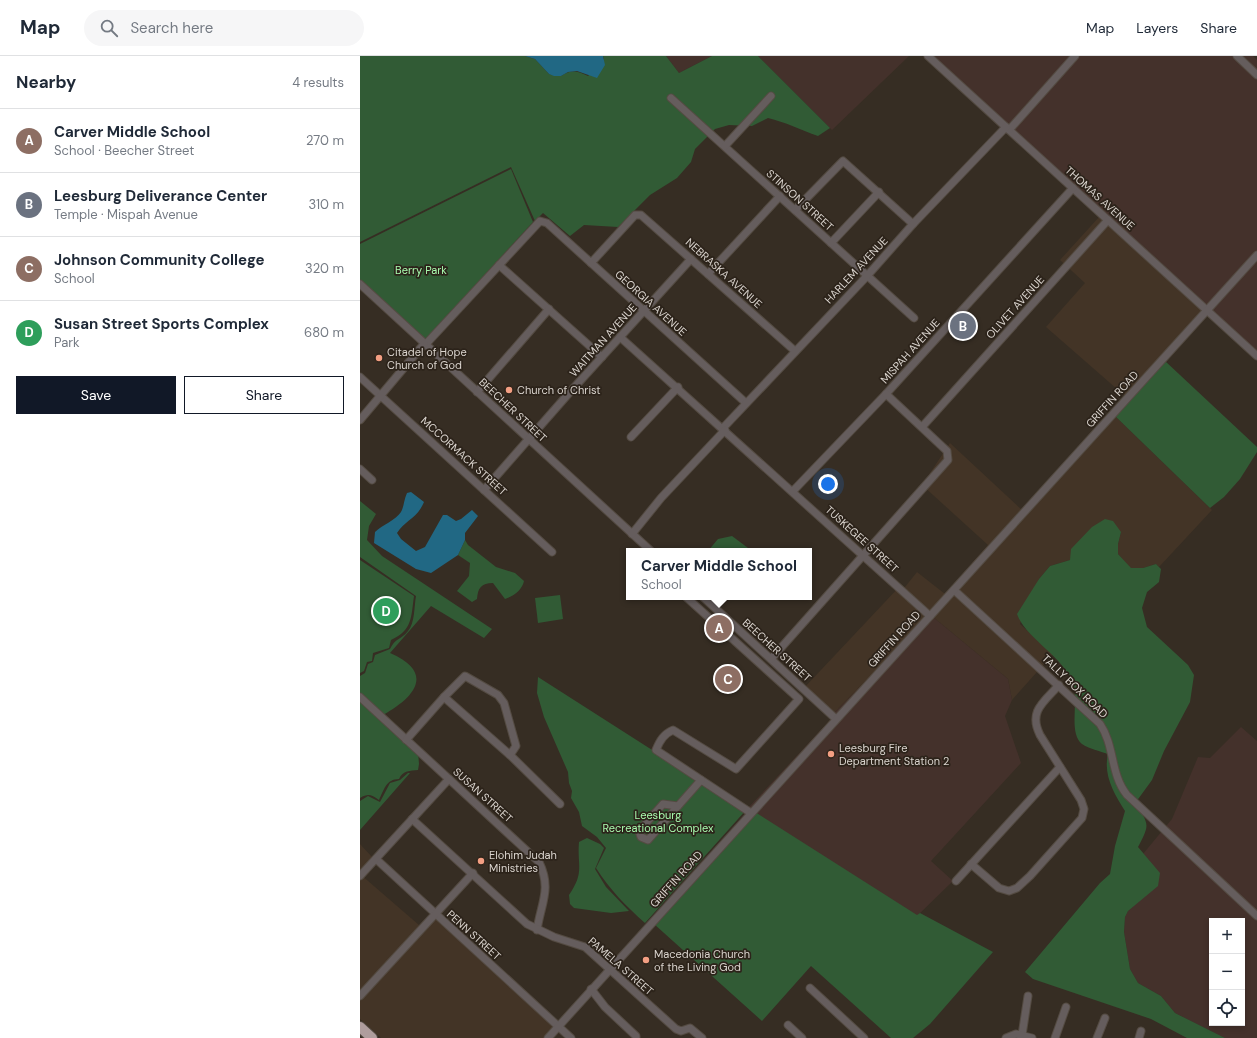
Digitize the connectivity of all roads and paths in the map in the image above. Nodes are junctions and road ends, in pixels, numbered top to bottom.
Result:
1 (928, 56) edge
2 (1075, 56) edge
3 (1237, 56) edge
4 (1257, 75) edge
5 (771, 96) dead end
6 (671, 98) dead end
7 (1008, 129) junction
8 (725, 146) junction
9 (1073, 188) junction
10 (879, 192) junction
11 (780, 196) junction
12 (795, 210) junction
13 (1108, 220) junction
14 (913, 224) junction
15 (831, 243) junction
16 (1257, 255) edge
17 (691, 259) junction
18 (591, 263) junction
19 (499, 265) junction
20 (708, 274) junction
21 (867, 276) junction
22 (360, 284) edge
23 (549, 309) junction
24 (1207, 310) junction
25 (643, 311) junction
26 (914, 318) dead end
27 (620, 337) junction
28 (425, 345) junction
29 (795, 351) junction
30 (1257, 356) edge
31 (602, 357) junction
32 (360, 377) edge
33 (678, 387) junction
34 (477, 392) junction
35 (886, 394) junction
36 (381, 396) junction
37 (746, 403) junction
38 (360, 420) edge
39 (922, 427) junction
40 (724, 429) junction
41 (631, 438) dead end
42 (528, 440) junction
43 (360, 469) edge
44 (372, 480) dead end
45 (484, 490) junction
46 (792, 491) junction
47 (632, 534) junction
48 (648, 548) edge
49 (552, 552) dead end
50 (863, 555) junction
51 (954, 590) junction
52 (689, 600) edge
53 (706, 600) edge
54 (930, 616) junction
55 (771, 659) junction
56 (1059, 685) junction
57 (360, 697) edge
58 (444, 697) junction
59 (836, 719) junction
60 (406, 740) junction
61 (510, 755) junction
62 (1060, 767) junction
63 (449, 778) junction
64 (701, 780) junction
65 (560, 804) dead end
66 (678, 806) junction
67 (751, 813) junction
68 (412, 819) junction
69 (376, 859) junction
70 (971, 864) junction
71 (473, 873) junction
72 (360, 876) edge
73 (956, 881) dead end
74 (435, 914) junction
75 (1257, 916) edge
76 (537, 930) junction
77 (610, 968) junction
78 (810, 988) dead end
79 (591, 989) junction
80 (360, 996) edge
81 (1028, 996) dead end
82 (1066, 1008) dead end
83 (1105, 1018) dead end
84 (788, 1025) dead end
85 (558, 1026) junction
86 (360, 1027) edge
87 (1022, 1034) junction
88 (372, 1038) edge
89 (548, 1038) edge
90 (571, 1038) edge
91 (636, 1038) edge
92 (702, 1038) edge
93 (802, 1038) edge
94 (864, 1038) edge
95 (1006, 1038) edge
96 (1032, 1038) edge
97 (1055, 1038) edge
98 (1097, 1038) edge

1 - 7 street, THOMAS AVENUE
2 - 7 street, HARLEM AVENUE
3 - 4 street
5 - 8 street
6 - 8 street, STINSON STREET
7 - 9 street, THOMAS AVENUE
7 - 14 street, HARLEM AVENUE
8 - 11 street, STINSON STREET
9 - 13 street, THOMAS AVENUE
9 - 35 street, MISPAH AVENUE
10 - 12 street
10 - 14 street
10 - 15 street
11 - 12 street, STINSON STREET
11 - 20 street
12 - 15 street, STINSON STREET
13 - 24 street, THOMAS AVENUE
13 - 39 street, OLIVET AVENUE
14 - 21 street, HARLEM AVENUE
15 - 21 street, STINSON STREET
16 - 24 street, GRIFFIN ROAD
17 - 18 street, NEBRASKA AVENUE
17 - 20 street, NEBRASKA AVENUE
17 - 25 street, WAITMAN AVENUE
18 - 19 street, GEORGIA AVENUE
18 - 25 street, GEORGIA AVENUE
19 - 23 street
19 - 28 street
20 - 29 street, NEBRASKA AVENUE
21 - 26 street, STINSON STREET
21 - 29 street, HARLEM AVENUE
22 - 28 street, BEECHER STREET
23 - 31 street
23 - 34 street
24 - 30 street, THOMAS AVENUE
24 - 51 street, GRIFFIN ROAD
25 - 27 street, WAITMAN AVENUE
25 - 37 street, GEORGIA AVENUE
27 - 31 street, WAITMAN AVENUE
27 - 33 street, TUSKEGEE STREET
28 - 34 street, BEECHER STREET
28 - 36 street
29 - 37 street, HARLEM AVENUE
31 - 42 street, WAITMAN AVENUE
32 - 36 street, MCCORMACK STREET
33 - 40 street, TUSKEGEE STREET
33 - 41 street
34 - 42 street, BEECHER STREET
35 - 39 street
35 - 46 street, MISPAH AVENUE
36 - 38 street
36 - 45 street, MCCORMACK STREET
37 - 40 street, HARLEM AVENUE
39 - 50 street
40 - 46 street, TUSKEGEE STREET
40 - 47 street, HARLEM AVENUE
42 - 45 street, WAITMAN AVENUE
42 - 47 street, BEECHER STREET
43 - 44 street
45 - 49 street, MCCORMACK STREET
46 - 50 street, TUSKEGEE STREET
47 - 48 street, BEECHER STREET
50 - 54 street, TUSKEGEE STREET
50 - 55 street
51 - 54 street, GRIFFIN ROAD
51 - 56 street, TALLY BOX ROAD
52 - 64 street
53 - 55 street, BEECHER STREET
54 - 59 street, GRIFFIN ROAD
55 - 59 street, BEECHER STREET
56 - 62 street
56 - 75 street, TALLY BOX ROAD
57 - 60 street, SUSAN STREET
58 - 60 street
58 - 61 street
58 - 61 street
59 - 67 street, GRIFFIN ROAD
60 - 63 street, SUSAN STREET
61 - 65 street
62 - 70 street
62 - 70 street
63 - 68 street
63 - 76 street, SUSAN STREET
64 - 66 street
64 - 67 street
66 - 66 street
67 - 77 street, GRIFFIN ROAD
68 - 69 street
68 - 71 street, PAMELA STREET
69 - 72 street
69 - 74 street, PENN STREET
70 - 73 street
71 - 74 street
71 - 76 street, PAMELA STREET
74 - 80 street
74 - 85 street, PENN STREET
76 - 77 street, PAMELA STREET
77 - 79 street, GRIFFIN ROAD
77 - 92 street, PAMELA STREET
78 - 94 street
79 - 85 street, GRIFFIN ROAD
79 - 91 street
81 - 87 street
82 - 97 street
83 - 98 street
84 - 93 street
85 - 89 street, GRIFFIN ROAD
85 - 90 street, PENN STREET
86 - 88 highway
87 - 95 street
87 - 96 street

